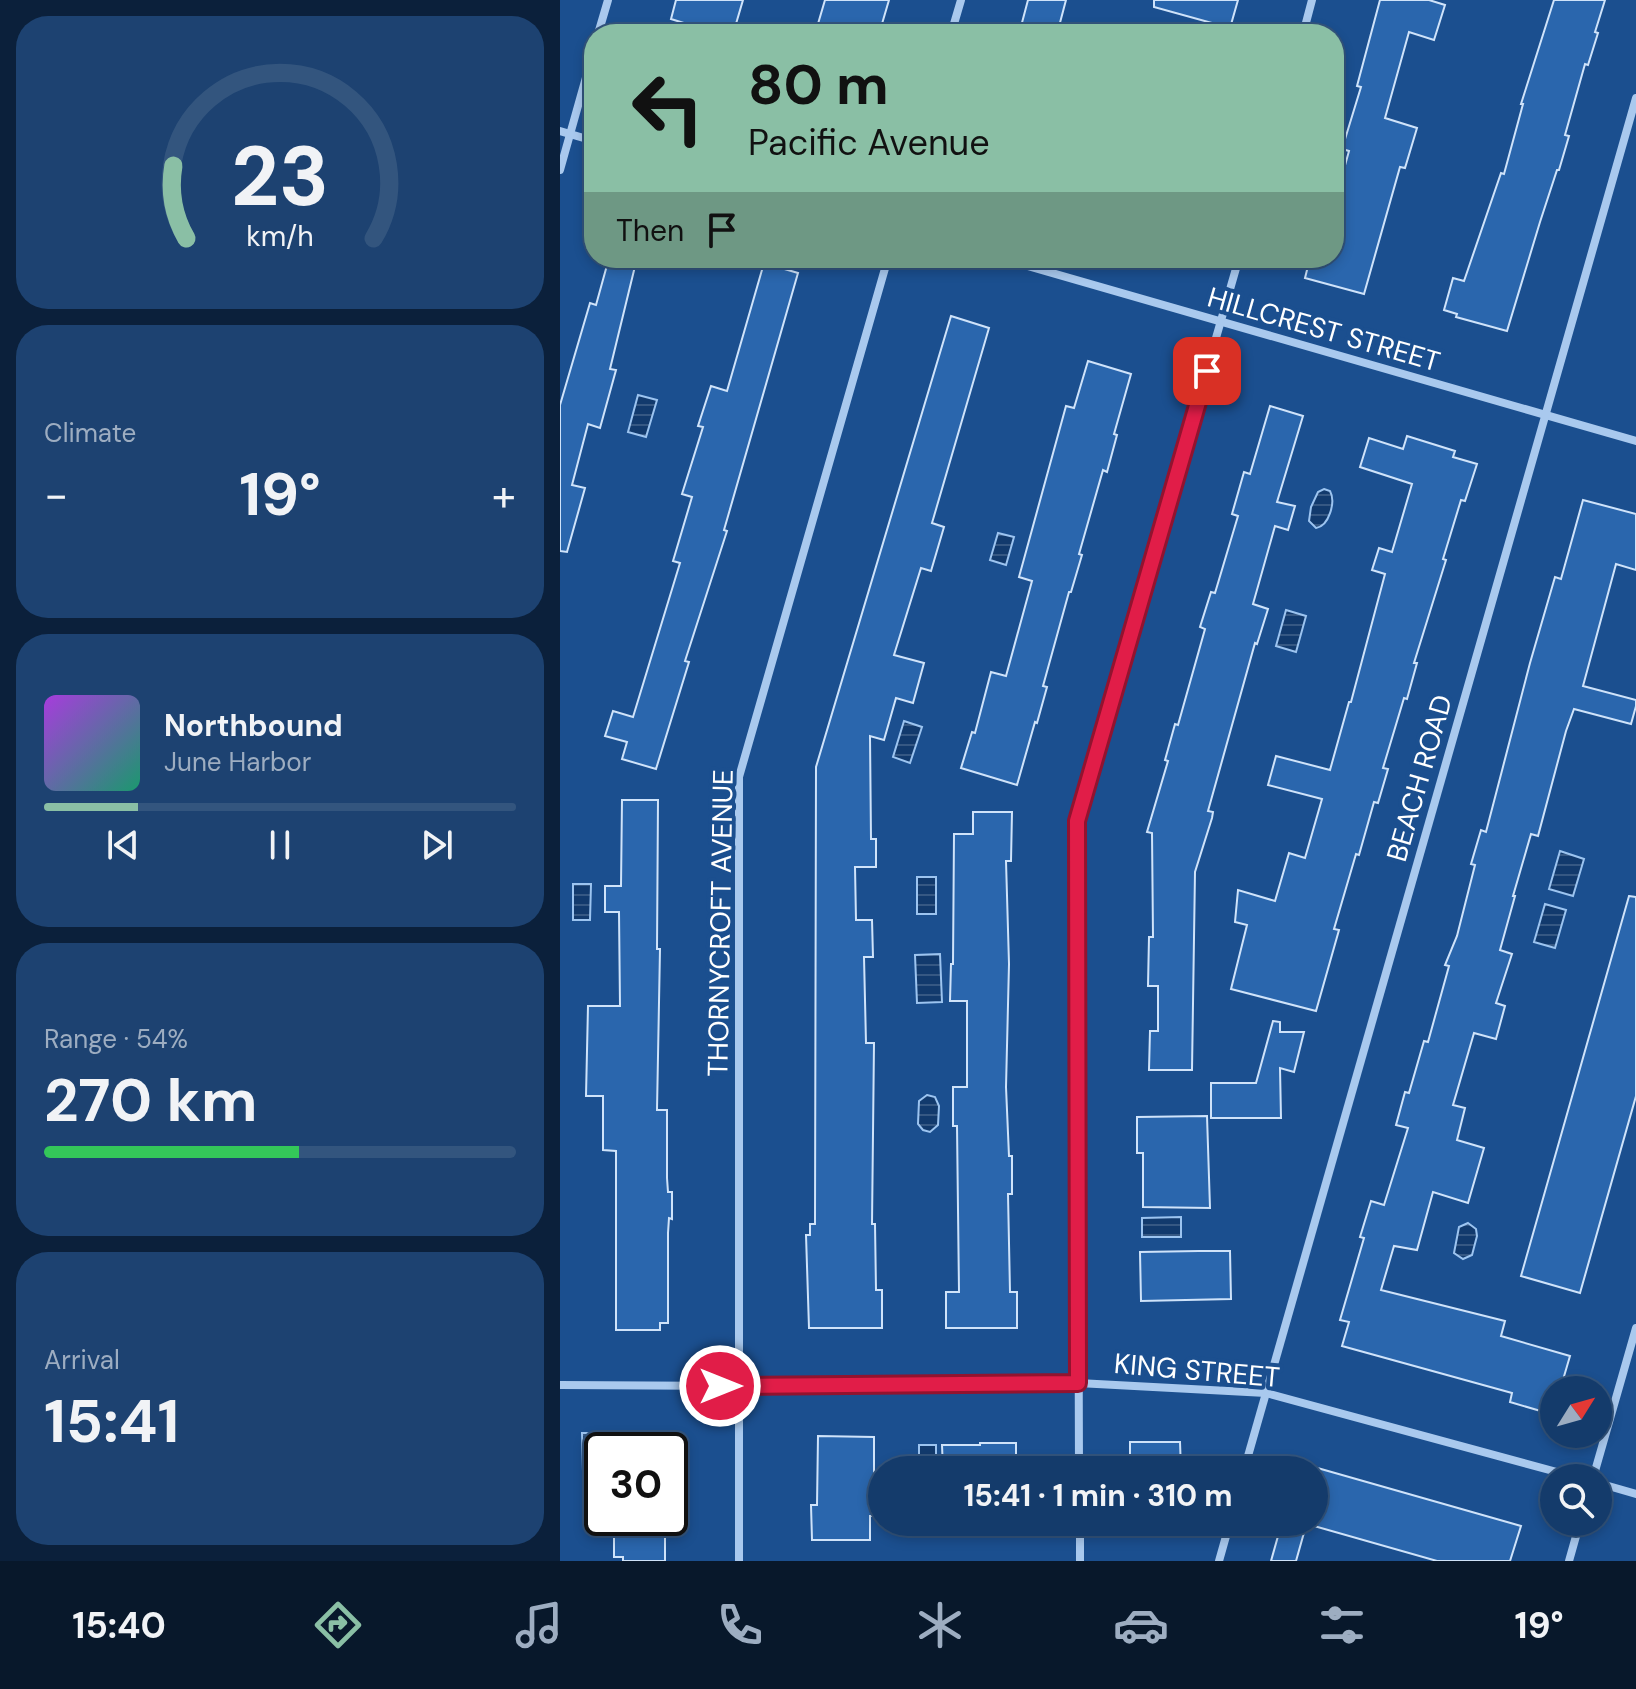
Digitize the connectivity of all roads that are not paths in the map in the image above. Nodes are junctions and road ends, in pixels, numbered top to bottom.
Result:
1 (608, 0) edge
2 (961, 0) edge
3 (1312, 0) edge
4 (601, 24) edge
5 (954, 24) edge
6 (1306, 24) edge
7 (584, 84) edge
8 (1636, 98) edge
9 (560, 131) edge
10 (570, 134) junction
11 (584, 138) edge
12 (560, 170) edge
13 (885, 268) edge
14 (1035, 268) edge
15 (1236, 268) edge
16 (1221, 322) junction
17 (1545, 416) junction
18 (1636, 441) edge
19 (1636, 1328) edge
20 (1078, 1383) junction
21 (560, 1385) edge
22 (739, 1386) junction
23 (1266, 1393) junction
24 (1079, 1456) edge
25 (1248, 1456) edge
26 (1597, 1464) edge
27 (1540, 1467) edge
28 (1612, 1487) edge
29 (1636, 1494) edge
30 (1080, 1536) edge
31 (1226, 1536) edge
32 (1576, 1536) edge
33 (739, 1561) edge
34 (1080, 1561) edge
35 (1219, 1561) edge
36 (1569, 1561) edge

1 - 4 street
2 - 5 street
3 - 6 street
7 - 10 street
8 - 17 street, BEACH ROAD
9 - 10 street
10 - 11 street
10 - 12 street
13 - 22 street, THORNYCROFT AVENUE
14 - 16 street, HILLCREST STREET
15 - 16 street
16 - 17 street, HILLCREST STREET
16 - 20 street
17 - 18 street, HILLCREST STREET
17 - 23 street, BEACH ROAD
19 - 26 street
20 - 22 street, KING STREET
20 - 23 street, KING STREET
20 - 24 street
21 - 22 street, KING STREET
22 - 33 street, THORNYCROFT AVENUE
23 - 25 street, BEACH ROAD
23 - 27 street, KING STREET
28 - 29 street
30 - 34 street
31 - 35 street
32 - 36 street

